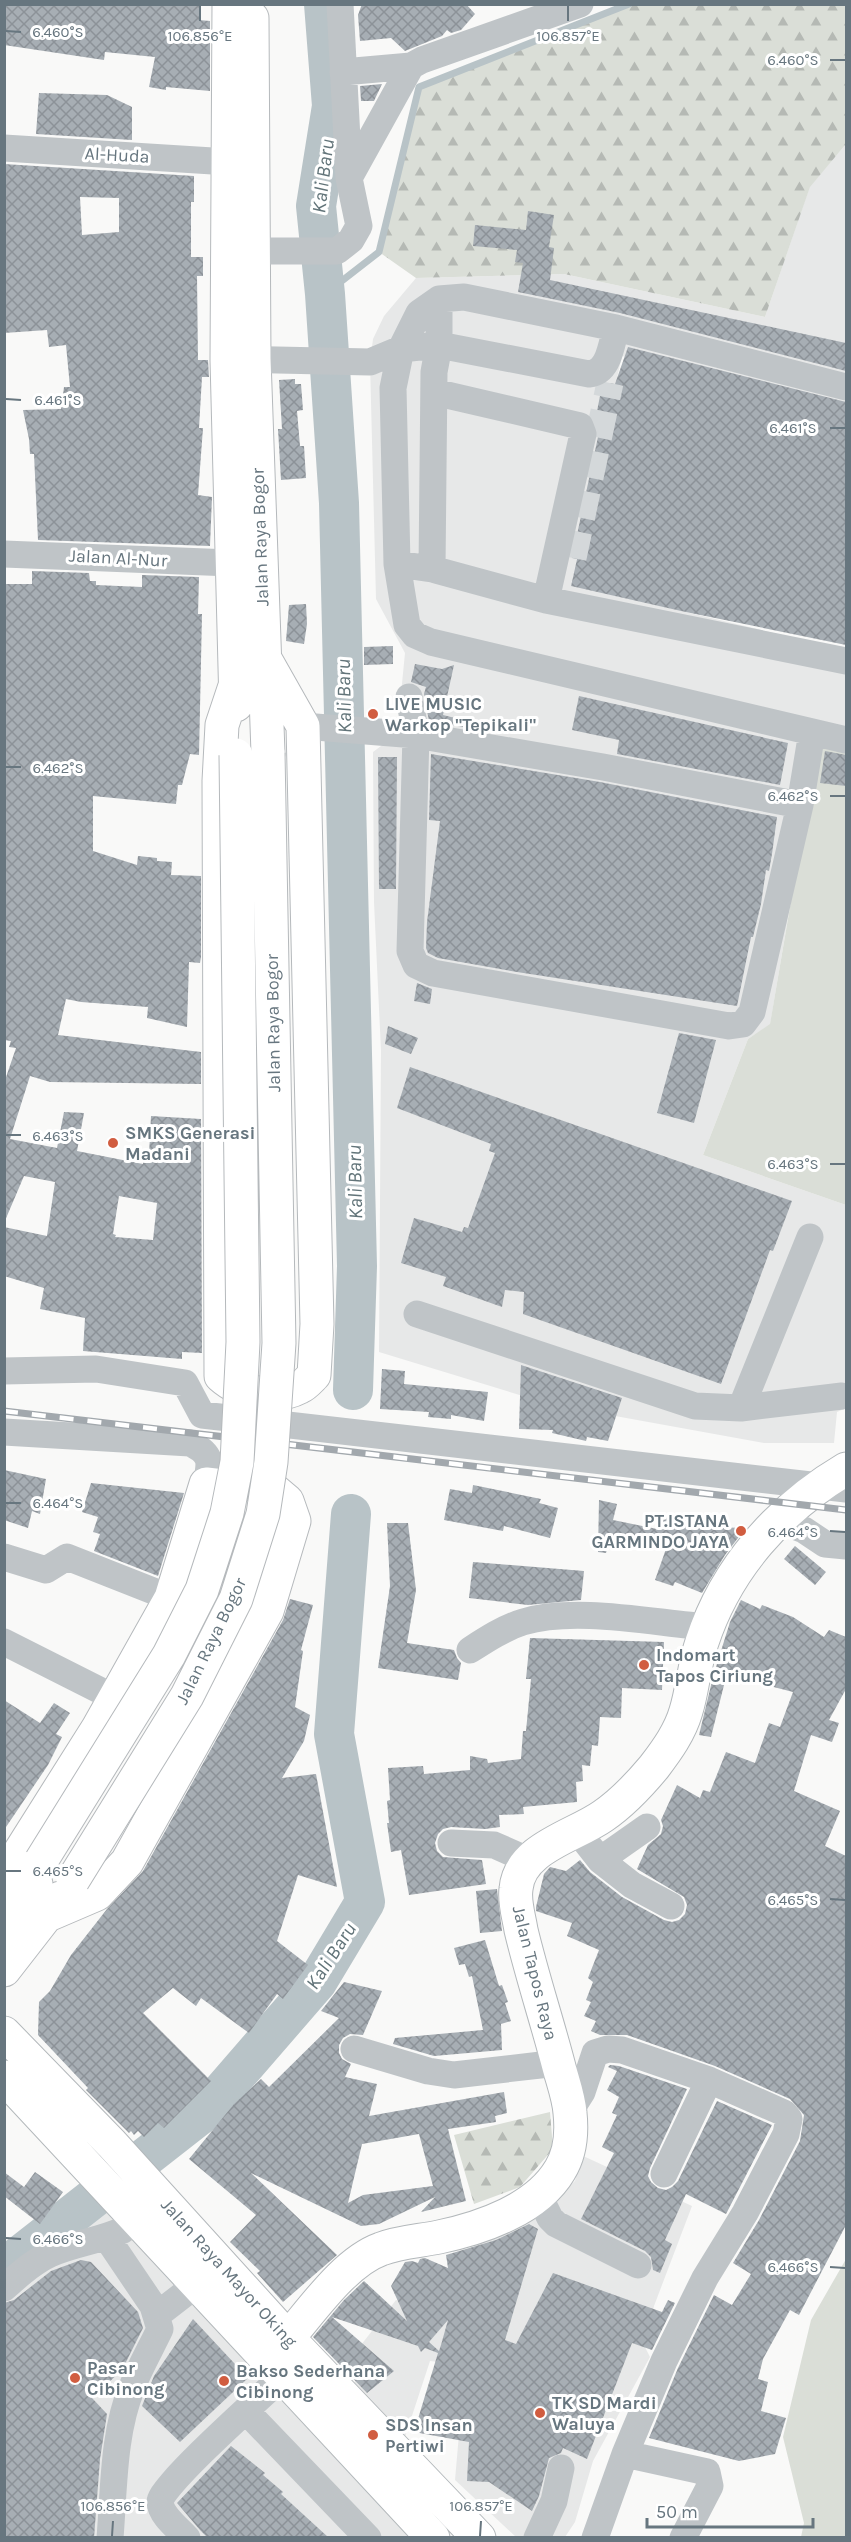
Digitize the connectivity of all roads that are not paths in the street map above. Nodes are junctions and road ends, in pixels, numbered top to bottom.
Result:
1 (230, 4) edge
2 (252, 4) edge
3 (340, 4) edge
4 (580, 4) edge
5 (411, 66) junction
6 (343, 72) junction
7 (4, 148) edge
8 (229, 162) junction
9 (349, 178) junction
10 (240, 251) junction
11 (439, 299) junction
12 (620, 329) junction
13 (439, 345) junction
14 (401, 349) junction
15 (241, 359) junction
16 (610, 383) tunnel mouth
17 (846, 387) edge
18 (434, 392) junction
19 (4, 554) edge
20 (573, 558) tunnel mouth
21 (397, 564) junction
22 (432, 570) junction
23 (242, 583) junction
24 (555, 600) junction
25 (264, 657) junction
26 (846, 662) edge
27 (236, 683) junction
28 (409, 698) dead end
29 (312, 726) junction
30 (812, 732) junction
31 (403, 734) junction
32 (846, 740) edge
33 (252, 754) junction
34 (800, 805) junction
35 (810, 1237) dead end
36 (417, 1314) dead end
37 (4, 1371) edge
38 (221, 1376) junction
39 (845, 1395) edge
40 (741, 1408) junction
41 (220, 1417) junction
42 (4, 1432) edge
43 (837, 1481) edge
44 (206, 1484) junction
45 (791, 1525) junction
46 (846, 1535) edge
47 (846, 1546) edge
48 (4, 1557) edge
49 (171, 1598) junction
50 (708, 1627) junction
51 (4, 1641) edge
52 (470, 1650) dead end
53 (113, 1697) junction
54 (647, 1827) dead end
55 (578, 1832) junction
56 (451, 1843) dead end
57 (528, 1860) junction
58 (600, 1860) junction
59 (39, 1864) junction
60 (4, 1877) edge
61 (671, 1906) dead end
62 (4, 1913) edge
63 (48, 1916) junction
64 (4, 1943) edge
65 (4, 1970) edge
66 (4, 2033) edge
67 (354, 2049) dead end
68 (558, 2063) junction
69 (4, 2077) edge
70 (710, 2080) junction
71 (570, 2111) junction
72 (101, 2155) junction
73 (663, 2174) dead end
74 (539, 2196) junction
75 (143, 2209) junction
76 (107, 2238) junction
77 (638, 2265) dead end
78 (197, 2284) junction
79 (4, 2288) edge
80 (157, 2316) junction
81 (288, 2338) junction
82 (282, 2376) junction
83 (246, 2411) junction
84 (625, 2454) junction
85 (561, 2468) dead end
86 (110, 2538) edge
87 (187, 2538) edge
88 (368, 2538) edge
89 (433, 2538) edge
90 (479, 2538) edge
91 (537, 2538) edge
92 (595, 2538) edge
93 (683, 2538) edge

1 - 8 main road, Jalan Raya Bogor
2 - 10 main road, Jalan Raya Bogor
3 - 6 street
4 - 5 street
5 - 6 street
5 - 9 street
6 - 9 street
7 - 8 street, Al-Huda
8 - 10 main road, Jalan Raya Bogor
9 - 10 street
10 - 15 main road, Jalan Raya Bogor
11 - 12 street
11 - 13 street
11 - 14 street
12 - 13 street
12 - 16 street
12 - 17 street
13 - 14 street
13 - 18 street
14 - 15 street
14 - 21 street
15 - 23 main road, Jalan Raya Bogor
15 - 23 main road, Jalan Raya Bogor
18 - 22 street
18 - 24 street
19 - 23 street, Jalan Al-Nur
20 - 24 street
21 - 22 street
21 - 30 street
22 - 24 street
23 - 25 main road, Jalan Raya Bogor
23 - 27 main road, Jalan Raya Bogor
24 - 26 street
25 - 29 main road
25 - 33 main road, Jalan Raya Bogor
27 - 33 main road, Jalan Raya Bogor
27 - 38 main road
28 - 31 street
29 - 31 street
29 - 38 main road
30 - 32 street
30 - 34 street
31 - 34 street
31 - 34 street
33 - 59 main road, Jalan Raya Bogor, bridge
33 - 63 main road, Jalan Raya Bogor, bridge
35 - 40 street
36 - 40 street
37 - 41 street
38 - 41 street
39 - 40 street
41 - 43 street
42 - 44 street
43 - 45 main road
44 - 49 main road
44 - 63 main road
45 - 46 street
45 - 47 street
45 - 50 main road
48 - 49 street
49 - 53 main road
50 - 52 street
50 - 55 main road
51 - 53 street
53 - 60 main road
54 - 58 street
55 - 57 main road
55 - 58 street
56 - 57 street
57 - 68 main road, Jalan Tapos Raya
58 - 61 street
59 - 62 main road, Jalan Raya Bogor
59 - 64 main road
63 - 65 main road, Jalan Raya Bogor
66 - 72 main road, Jalan Raya Mayor Oking
67 - 68 street
68 - 71 main road, Jalan Tapos Raya
69 - 72 main road, Jalan Raya Mayor Oking
70 - 71 street
70 - 73 street
70 - 84 street
71 - 74 main road, Jalan Tapos Raya
72 - 75 main road, Jalan Raya Mayor Oking
74 - 77 street
74 - 81 main road, Jalan Tapos Raya
75 - 76 street
75 - 78 main road, Jalan Raya Mayor Oking
75 - 81 main road, Jalan Raya Mayor Oking
76 - 79 street
76 - 80 street
78 - 80 street
78 - 82 main road, Jalan Raya Mayor Oking
80 - 86 street
81 - 90 main road, Jalan Raya Mayor Oking
82 - 83 street
82 - 89 main road, Jalan Raya Mayor Oking
83 - 87 street
83 - 88 street
84 - 92 street
84 - 93 street
85 - 91 street

